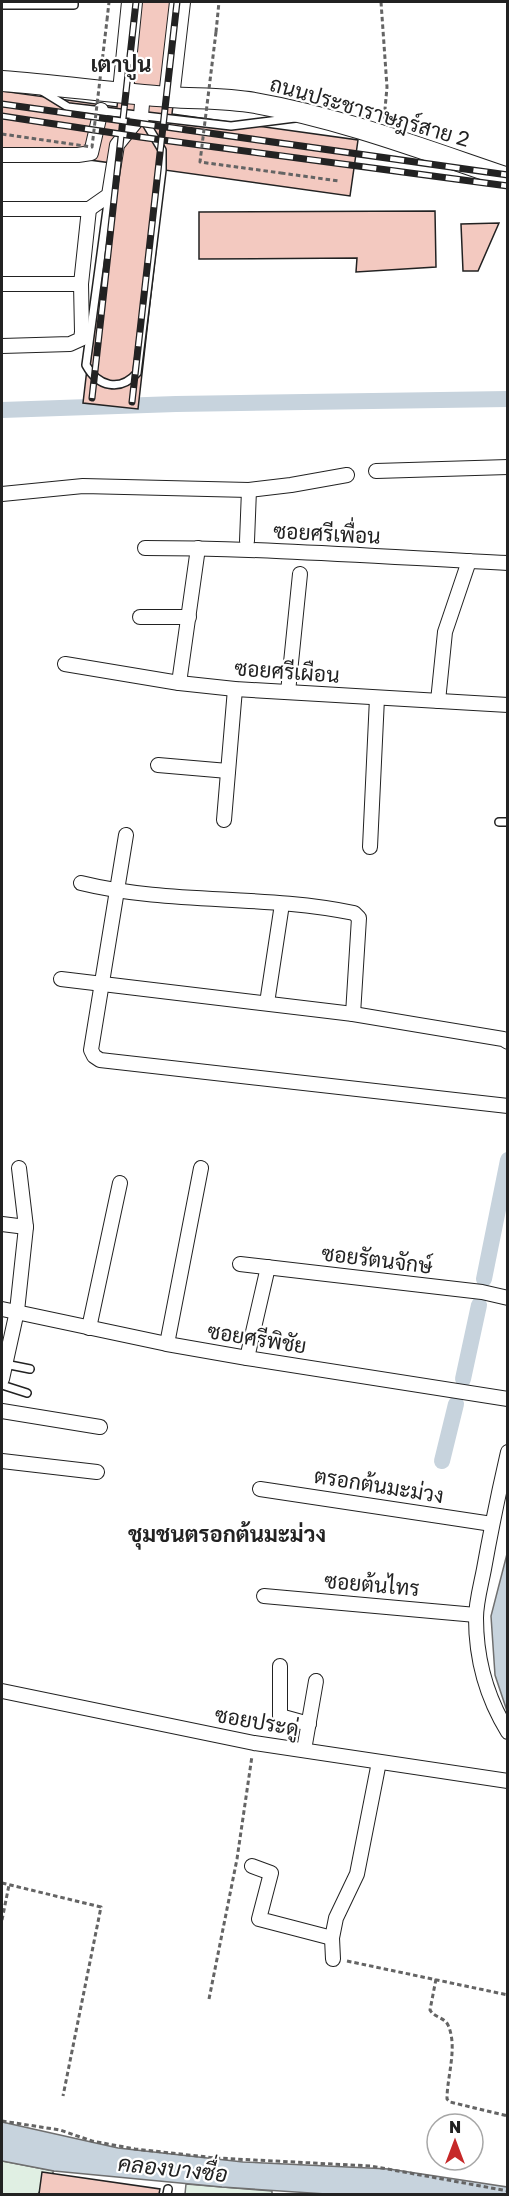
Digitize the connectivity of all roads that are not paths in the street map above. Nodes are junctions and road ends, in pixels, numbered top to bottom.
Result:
1 (74, 2) edge
2 (132, 2) edge
3 (180, 2) edge
4 (2, 5) edge
5 (2, 81) edge
6 (29, 83) junction
7 (123, 91) junction
8 (169, 97) junction
9 (101, 110) junction
10 (141, 110) junction
11 (313, 116) junction
12 (2, 155) edge
13 (507, 178) edge
14 (109, 195) junction
15 (2, 209) edge
16 (89, 209) junction
17 (2, 284) edge
18 (81, 284) junction
19 (2, 346) edge
20 (507, 467) edge
21 (376, 471) dead end
22 (347, 475) dead end
23 (249, 490) junction
24 (2, 494) edge
25 (247, 541) dead end
26 (145, 548) dead end
27 (198, 548) junction
28 (469, 561) junction
29 (507, 563) edge
30 (300, 574) dead end
31 (140, 617) dead end
32 (189, 617) junction
33 (65, 664) dead end
34 (180, 683) junction
35 (235, 688) junction
36 (288, 692) junction
37 (377, 698) junction
38 (438, 701) junction
39 (507, 705) edge
40 (158, 765) dead end
41 (228, 771) junction
42 (224, 820) dead end
43 (499, 822) dead end
44 (507, 822) edge
45 (126, 835) dead end
46 (370, 847) dead end
47 (81, 883) dead end
48 (116, 891) junction
49 (282, 904) junction
50 (61, 979) dead end
51 (101, 984) junction
52 (267, 1003) junction
53 (353, 1014) junction
54 (507, 1042) edge
55 (507, 1106) edge
56 (19, 1168) dead end
57 (201, 1168) dead end
58 (120, 1183) dead end
59 (2, 1224) edge
60 (26, 1227) junction
61 (240, 1263) dead end
62 (268, 1267) junction
63 (507, 1298) edge
64 (2, 1309) edge
65 (18, 1311) junction
66 (89, 1328) junction
67 (167, 1344) junction
68 (247, 1358) junction
69 (5, 1364) junction
70 (30, 1369) dead end
71 (2, 1379) edge
72 (2, 1386) edge
73 (27, 1393) dead end
74 (507, 1399) edge
75 (2, 1411) edge
76 (100, 1427) dead end
77 (507, 1452) edge
78 (2, 1461) edge
79 (97, 1472) dead end
80 (260, 1489) dead end
81 (492, 1524) junction
82 (264, 1596) dead end
83 (476, 1615) junction
84 (280, 1666) dead end
85 (316, 1681) dead end
86 (2, 1691) edge
87 (309, 1724) junction
88 (507, 1732) edge
89 (304, 1750) junction
90 (379, 1762) junction
91 (507, 1781) edge
92 (252, 1866) dead end
93 (332, 1938) junction
94 (333, 1959) road end

1 - 4 lane
2 - 7 main road
3 - 8 main road
5 - 6 main road, ถนนประชาราษฎร์สาย 2
6 - 7 main road, ถนนประชาราษฎร์สาย 2
6 - 9 lane
7 - 8 main road, ถนนประชาราษฎร์สาย 2
7 - 10 street
8 - 10 street
8 - 11 main road, ถนนประชาราษฎร์สาย 2
9 - 10 lane
9 - 12 street
10 - 11 lane
10 - 14 street
10 - 14 lane
11 - 13 main road, ถนนประชาราษฎร์สาย 2
14 - 16 street
15 - 16 street
16 - 18 street
17 - 18 street
18 - 19 street
20 - 21 street
22 - 23 street
23 - 24 street
23 - 25 street
26 - 27 street, ซอยศรีเพื่อน
27 - 28 street, ซอยศรีเพื่อน
27 - 32 street
28 - 29 street, ซอยศรีเพื่อน
28 - 38 street
30 - 36 street
31 - 32 street
32 - 34 street
33 - 34 street, ซอยศรีเผือน
34 - 35 street, ซอยศรีเผือน
35 - 36 street, ซอยศรีเผือน
35 - 41 street
36 - 37 street, ซอยศรีเผือน
37 - 38 street, ซอยศรีเผือน
37 - 46 street
38 - 39 street, ซอยศรีเผือน
40 - 41 street
41 - 42 street
43 - 44 lane
45 - 48 street
47 - 48 street
48 - 49 street
48 - 51 street
49 - 52 street
49 - 53 street
50 - 51 street
51 - 52 street
51 - 55 street
52 - 53 street
53 - 54 street
56 - 60 street
57 - 67 street
58 - 66 street
59 - 60 street
60 - 65 street
61 - 62 street, ซอยรัตนจักษ์
62 - 63 street, ซอยรัตนจักษ์
62 - 68 street
64 - 65 street, ซอยศรีพิชัย
65 - 66 street, ซอยศรีพิชัย
65 - 69 street
66 - 67 street, ซอยศรีพิชัย
67 - 68 street, ซอยศรีพิชัย
68 - 74 street, ซอยศรีพิชัย
69 - 70 lane
69 - 71 street
72 - 73 lane
75 - 76 street
77 - 81 street
78 - 79 street
80 - 81 street, ตรอกต้นมะม่วง
81 - 83 street
82 - 83 street, ซอยต้นไทร
83 - 88 street
84 - 87 street
85 - 87 street
86 - 89 street, ซอยประดู่
87 - 89 street
89 - 90 street, ซอยประดู่
90 - 91 street, ซอยประดู่
90 - 93 street
92 - 93 street
93 - 94 street

